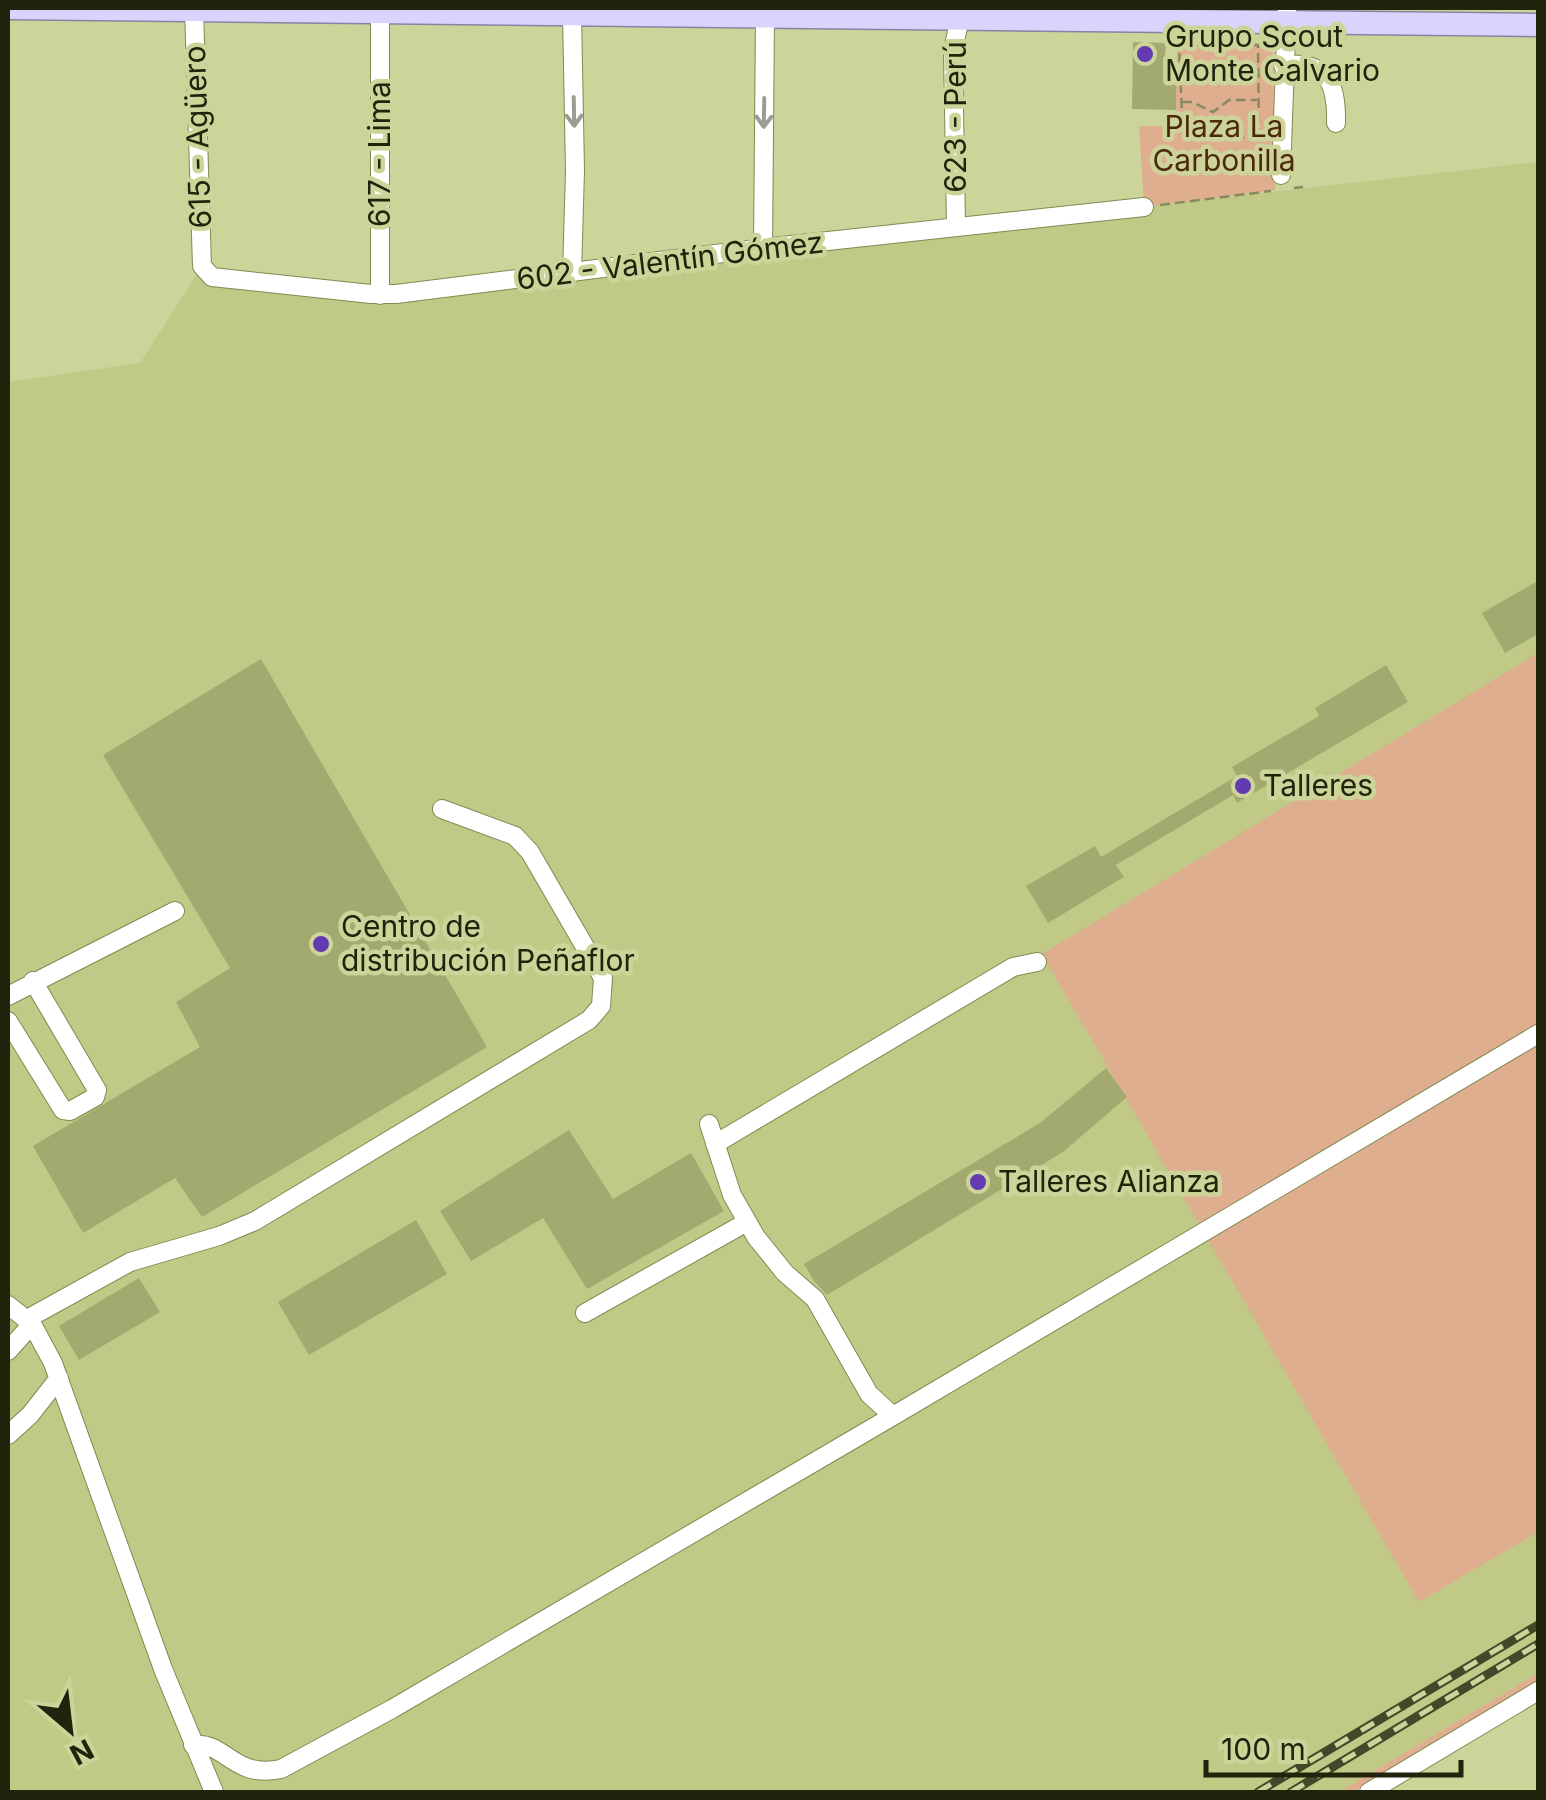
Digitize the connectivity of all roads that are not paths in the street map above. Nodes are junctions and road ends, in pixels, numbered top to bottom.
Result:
1 (8, 8) edge
2 (194, 8) edge
3 (456, 10) edge
4 (956, 11) edge
5 (674, 12) edge
6 (859, 12) edge
7 (380, 14) junction
8 (572, 14) junction
9 (765, 15) junction
10 (1287, 15) edge
11 (1538, 25) edge
12 (1283, 65) junction
13 (1336, 122) dead end
14 (1282, 185) road end
15 (1144, 208) road end
16 (956, 227) junction
17 (763, 248) junction
18 (202, 266) joint
19 (572, 273) junction
20 (380, 294) junction
21 (442, 809) dead end
22 (175, 911) dead end
23 (1037, 962) dead end
24 (33, 981) junction
25 (8, 996) edge
26 (8, 1021) edge
27 (1538, 1034) edge
28 (708, 1124) dead end
29 (715, 1144) junction
30 (747, 1222) junction
31 (8, 1305) edge
32 (585, 1314) dead end
33 (29, 1321) junction
34 (8, 1350) edge
35 (59, 1378) junction
36 (893, 1416) junction
37 (8, 1435) edge
38 (1538, 1692) edge
39 (193, 1746) junction
40 (1398, 1786) edge
41 (214, 1792) edge
42 (1368, 1792) edge

1 - 2 main road
2 - 7 main road
2 - 18 street, 615 - Agüero
3 - 7 main road
3 - 8 main road
4 - 6 main road
4 - 10 main road
4 - 16 street, 623 - Perú
5 - 8 main road
5 - 9 main road
6 - 9 main road
7 - 20 street, 617 - Lima
8 -> 19 street
9 -> 17 street
10 - 11 main road
10 - 12 street
12 - 13 street
12 - 14 street
15 - 16 street, 602 - Valentín Gómez
16 - 17 street, 602 - Valentín Gómez
17 - 19 street, 602 - Valentín Gómez
18 - 20 street, 602 - Valentín Gómez
19 - 20 street, 602 - Valentín Gómez
21 - 33 street
22 - 24 street
23 - 29 street
24 - 25 street
24 - 26 street
27 - 36 street
28 - 29 street
29 - 30 street
30 - 32 street
30 - 36 street
31 - 33 street
33 - 34 street
33 - 35 street
35 - 37 street
35 - 39 street
36 - 39 street
38 - 40 street
39 - 41 street
40 - 42 street

